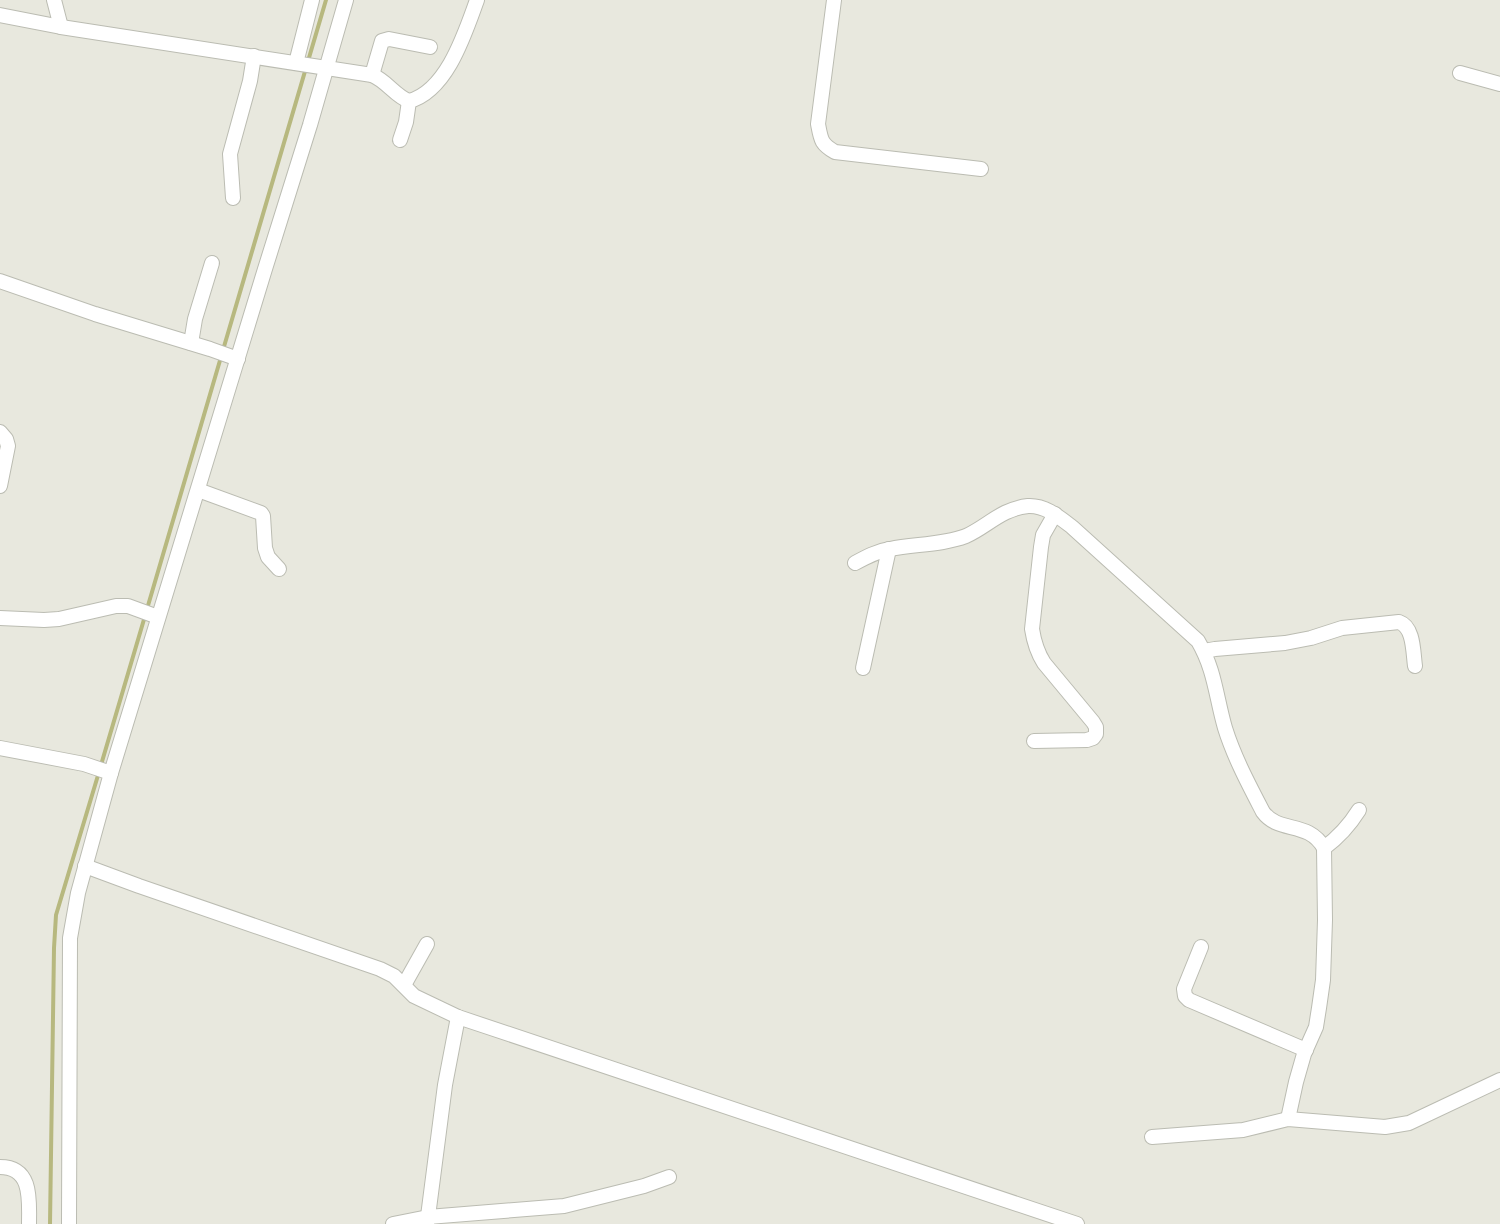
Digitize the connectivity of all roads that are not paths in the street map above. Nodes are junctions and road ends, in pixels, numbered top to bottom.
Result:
1 (54, 0) edge
2 (312, 0) edge
3 (346, 0) edge
4 (477, 0) edge
5 (834, 0) edge
6 (0, 15) edge
7 (61, 27) junction
8 (430, 47) dead end
9 (254, 56) junction
10 (299, 63) junction
11 (323, 67) junction
12 (1460, 73) dead end
13 (372, 75) junction
14 (1500, 84) edge
15 (409, 101) junction
16 (400, 140) dead end
17 (981, 169) dead end
18 (233, 198) dead end
19 (212, 263) dead end
20 (0, 281) edge
21 (191, 343) junction
22 (238, 359) junction
23 (0, 432) edge
24 (0, 486) edge
25 (198, 490) junction
26 (1055, 514) junction
27 (889, 549) junction
28 (855, 563) dead end
29 (279, 569) dead end
30 (154, 615) junction
31 (0, 618) edge
32 (1204, 651) junction
33 (1415, 666) dead end
34 (863, 668) dead end
35 (1034, 740) dead end
36 (0, 748) edge
37 (111, 772) junction
38 (1359, 810) dead end
39 (1324, 848) junction
40 (85, 866) junction
41 (427, 944) dead end
42 (1201, 947) dead end
43 (404, 985) junction
44 (458, 1017) junction
45 (1306, 1050) junction
46 (1500, 1080) edge
47 (1288, 1119) junction
48 (1152, 1137) dead end
49 (0, 1167) edge
50 (669, 1177) dead end
51 (427, 1221) edge
52 (29, 1224) edge
53 (69, 1224) edge
54 (393, 1224) edge
55 (1077, 1224) edge

1 - 7 street
2 - 10 street
3 - 11 street
4 - 15 street
5 - 17 street
6 - 7 street
7 - 9 street
8 - 13 street
9 - 10 street
9 - 18 street
10 - 11 street
11 - 13 street
11 - 22 street
12 - 14 street
13 - 15 street
15 - 16 street
19 - 21 street
20 - 21 street
21 - 22 street
22 - 25 street
23 - 24 street
25 - 29 street
25 - 30 street
26 - 27 street
26 - 32 street
26 - 35 street
27 - 28 street
27 - 34 street
30 - 31 street
30 - 37 street
32 - 33 street
32 - 39 street
36 - 37 street
37 - 40 street
38 - 39 street
39 - 45 street
40 - 43 street
40 - 53 street
41 - 43 street
42 - 45 street
43 - 44 street
44 - 51 street
44 - 55 street
45 - 47 street
46 - 47 street
47 - 48 street
49 - 52 street
50 - 51 street
51 - 54 street

